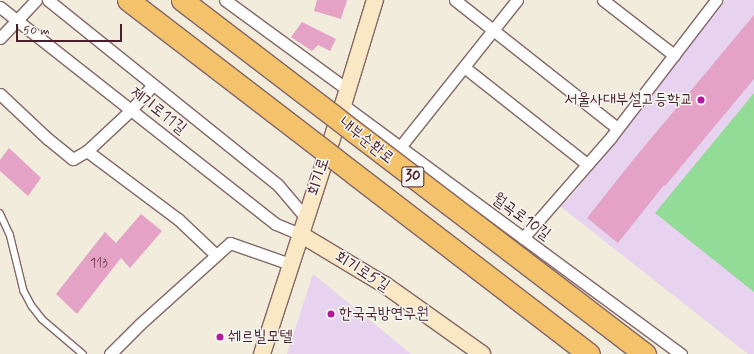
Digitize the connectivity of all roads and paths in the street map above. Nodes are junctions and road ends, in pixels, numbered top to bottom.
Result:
1 (36, 0) edge
2 (48, 0) edge
3 (128, 0) edge
4 (182, 0) edge
5 (225, 0) edge
6 (375, 0) edge
7 (455, 0) edge
8 (517, 0) edge
9 (603, 0) edge
10 (716, 0) edge
11 (0, 7) edge
12 (18, 21) junction
13 (493, 30) junction
14 (0, 38) edge
15 (674, 55) junction
16 (464, 66) junction
17 (153, 85) junction
18 (348, 90) junction
19 (0, 94) edge
20 (343, 105) junction
21 (131, 110) junction
22 (617, 128) junction
23 (400, 147) junction
24 (87, 150) junction
25 (587, 164) junction
26 (0, 213) edge
27 (306, 218) junction
28 (300, 234) junction
29 (523, 238) junction
30 (216, 255) junction
31 (290, 264) junction
32 (83, 354) edge
33 (110, 354) edge
34 (262, 354) edge
35 (482, 354) edge
36 (589, 354) edge
37 (645, 354) edge
38 (681, 354) edge

1 - 12 street
2 - 17 street
3 - 36 highway, 내부순환로 / 30, bridge
4 - 37 highway, 내부순환로 / 30, bridge
5 - 18 street
6 - 18 main road, 회기로
7 - 13 street
8 - 13 street
9 - 15 street
10 - 15 street
11 - 12 street, 제기로11길
12 - 14 street
12 - 21 street, 제기로11길
13 - 16 street
13 - 22 street
15 - 22 street
16 - 23 street
16 - 25 street
17 - 21 street
17 - 27 street
18 - 20 main road, 회기로
19 - 24 street
20 - 23 street, 월곡로10길
20 - 27 main road, 회기로, bridge
21 - 24 street
21 - 28 street, 제기로11길
22 - 25 street
23 - 29 street, 월곡로10길
24 - 30 street
25 - 29 street
26 - 32 lane
27 - 28 main road, 회기로
28 - 31 main road, 회기로
28 - 35 main road, 회기로5길
29 - 38 street, 월곡로10길
30 - 31 street
30 - 33 street
31 - 34 main road, 회기로

